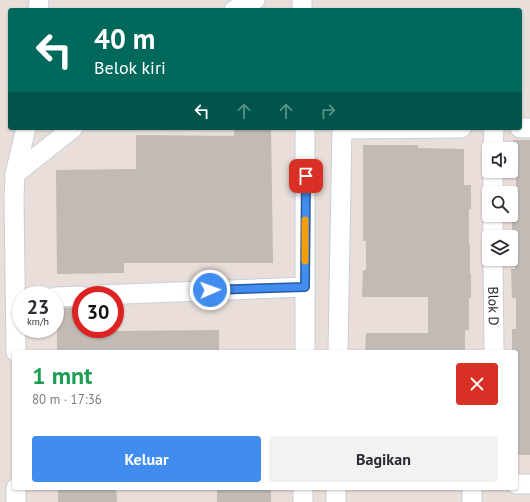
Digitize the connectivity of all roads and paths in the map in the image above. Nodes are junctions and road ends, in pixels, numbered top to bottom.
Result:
1 (255, 0) edge
2 (238, 8) edge
3 (26, 130) edge
4 (70, 130) edge
5 (305, 130) edge
6 (342, 130) edge
7 (494, 130) edge
8 (493, 142) edge
9 (15, 174) junction
10 (493, 266) edge
11 (18, 286) edge
12 (305, 287) junction
13 (124, 294) edge
14 (17, 338) edge
15 (16, 350) edge
16 (305, 350) edge
17 (338, 350) edge
18 (494, 350) edge
19 (518, 484) edge
20 (530, 484) edge
21 (16, 490) edge
22 (304, 490) edge
23 (336, 490) edge
24 (472, 490) edge
25 (16, 502) edge
26 (303, 502) edge
27 (336, 502) edge
28 (472, 502) edge

1 - 2 street
3 - 9 street
4 - 9 street
5 - 12 street
6 - 17 street
7 - 8 street
9 - 11 street
10 - 18 street, Blok D
12 - 13 street
12 - 16 street
14 - 15 street
19 - 20 street
21 - 25 street
22 - 26 street
23 - 27 street
24 - 28 street

